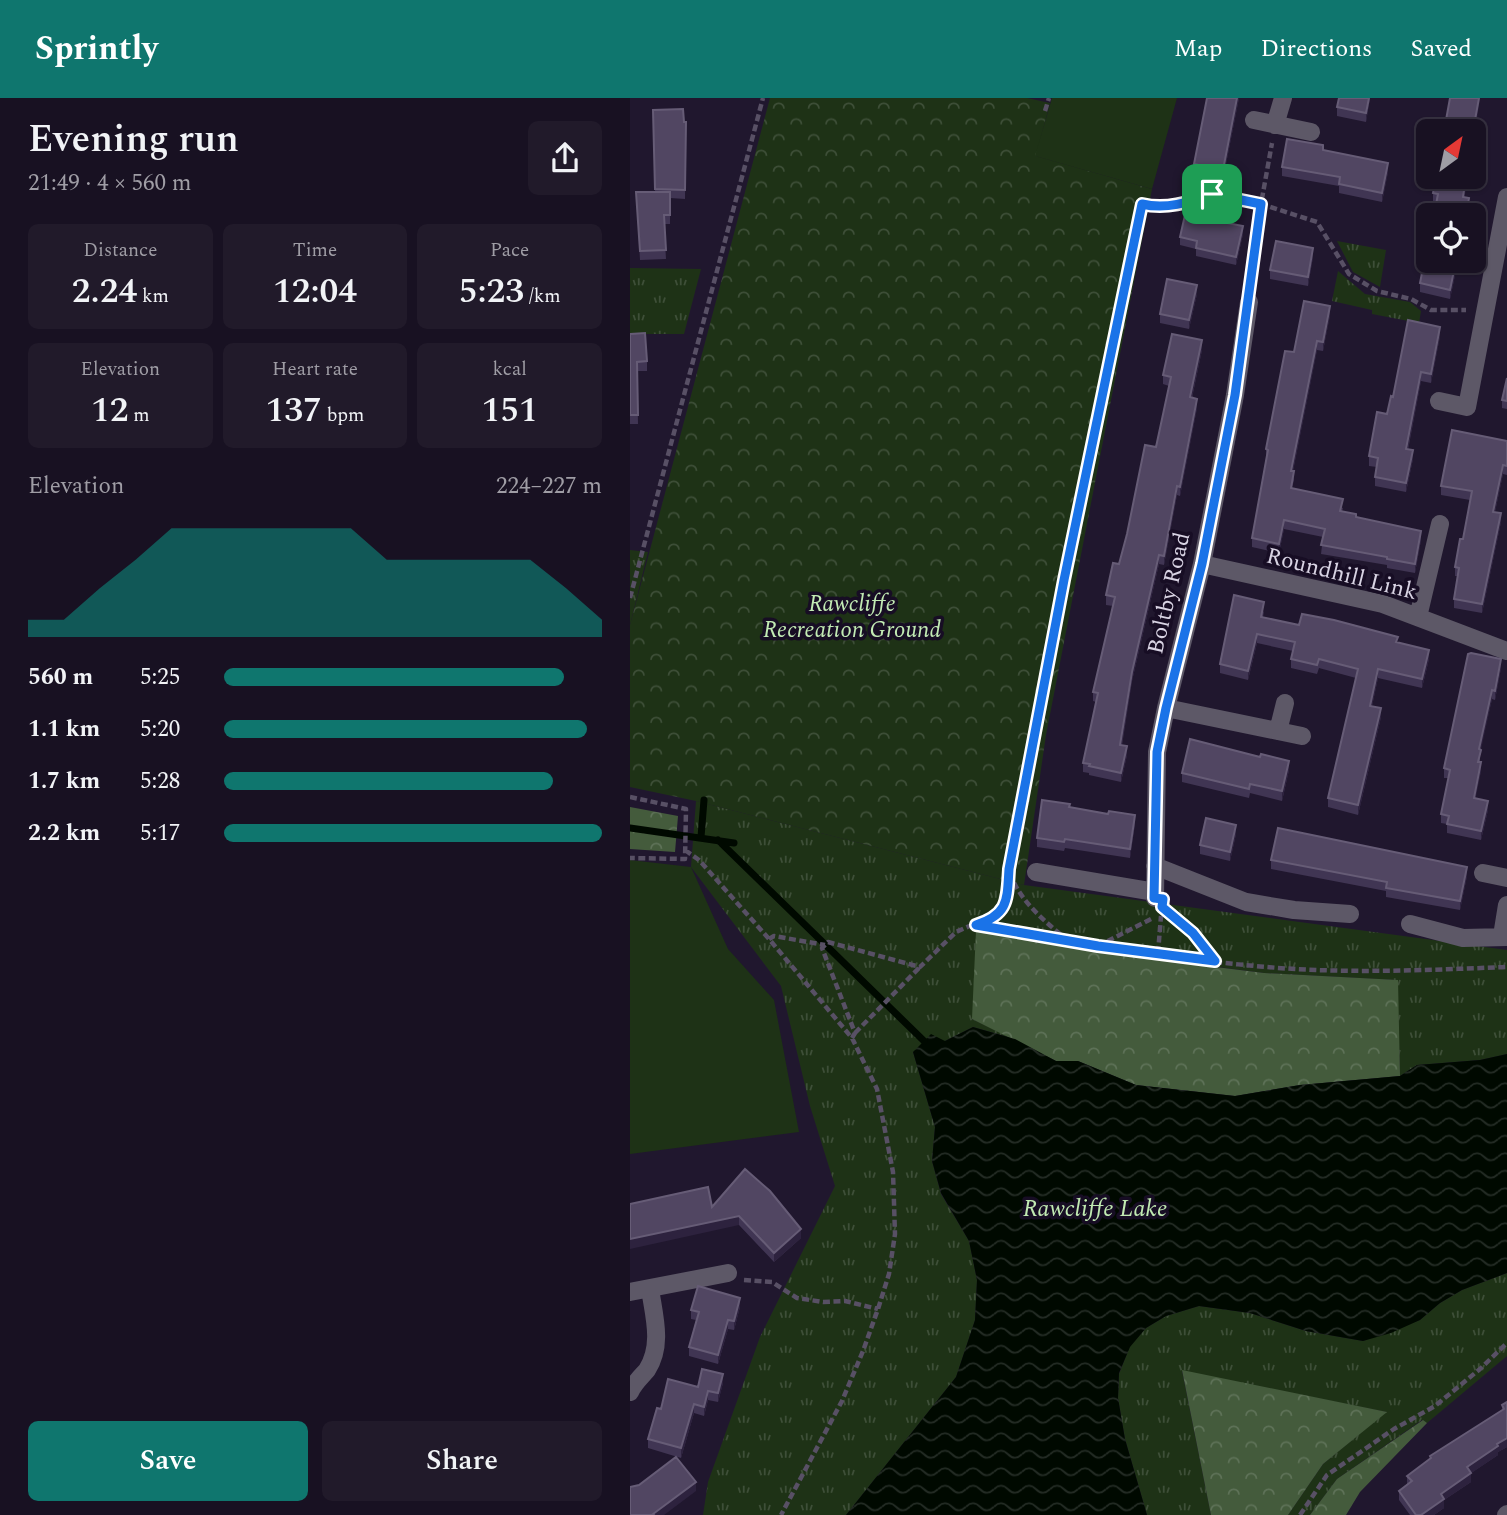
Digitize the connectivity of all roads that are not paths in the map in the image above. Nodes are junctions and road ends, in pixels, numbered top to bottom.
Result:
1 (1283, 98) edge
2 (1254, 120) dead end
3 (1275, 125) junction
4 (1311, 131) dead end
5 (1507, 197) edge
6 (1498, 281) edge
7 (1249, 302) road end
8 (1439, 401) dead end
9 (1440, 524) dead end
10 (1202, 564) junction
11 (1418, 617) junction
12 (1507, 651) edge
13 (1285, 703) dead end
14 (1166, 708) junction
15 (1278, 731) junction
16 (1302, 736) dead end
17 (1155, 866) junction
18 (1036, 872) dead end
19 (1483, 873) dead end
20 (1507, 878) edge
21 (1507, 905) edge
22 (1350, 914) dead end
23 (1410, 924) dead end
24 (1505, 937) edge
25 (728, 1273) road end
26 (650, 1289) junction
27 (630, 1292) edge
28 (630, 1392) edge

1 - 3 street
2 - 3 street
3 - 4 street
5 - 6 street
6 - 8 street
7 - 10 street, Boltby Road
9 - 11 street
10 - 11 street, Roundhill Link
10 - 14 street, Boltby Road
11 - 12 street, Roundhill Link
13 - 15 street
14 - 15 street
14 - 17 street, Boltby Road
15 - 16 street
17 - 18 street, Boltby Road
17 - 22 street
19 - 20 street
21 - 24 street
23 - 24 street
25 - 26 street
26 - 27 street
26 - 28 street

